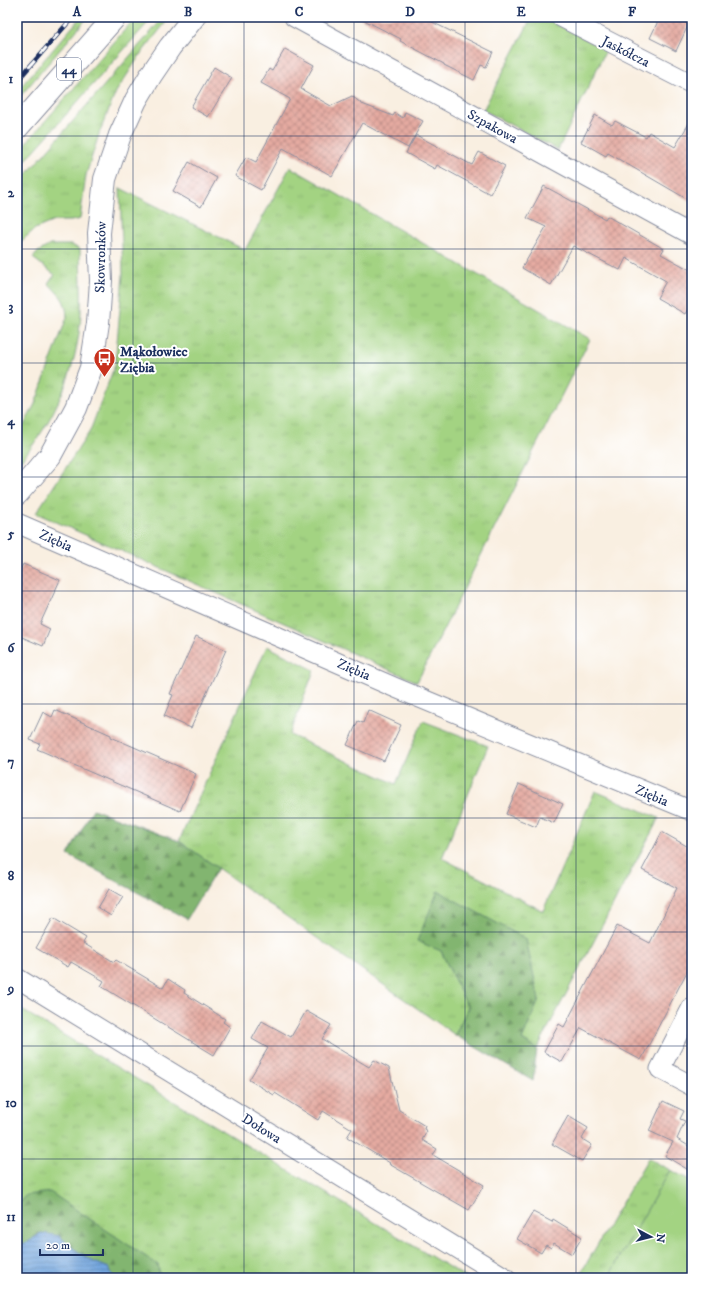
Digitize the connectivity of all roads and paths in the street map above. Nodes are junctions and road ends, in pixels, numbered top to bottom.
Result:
1 (115, 17) edge
2 (294, 17) edge
3 (561, 17) edge
4 (192, 19) edge
5 (692, 84) edge
6 (17, 128) edge
7 (692, 234) edge
8 (17, 494) edge
9 (17, 523) edge
10 (692, 811) edge
11 (17, 978) edge
12 (692, 1007) edge
13 (692, 1086) edge
14 (506, 1278) edge

1 - 6 street, 44
2 - 7 street, Szpakowa
3 - 5 street, Jaskółcza
4 - 8 street, Skowronków
9 - 10 street, Ziębia
11 - 14 street, Dołowa
12 - 13 street

